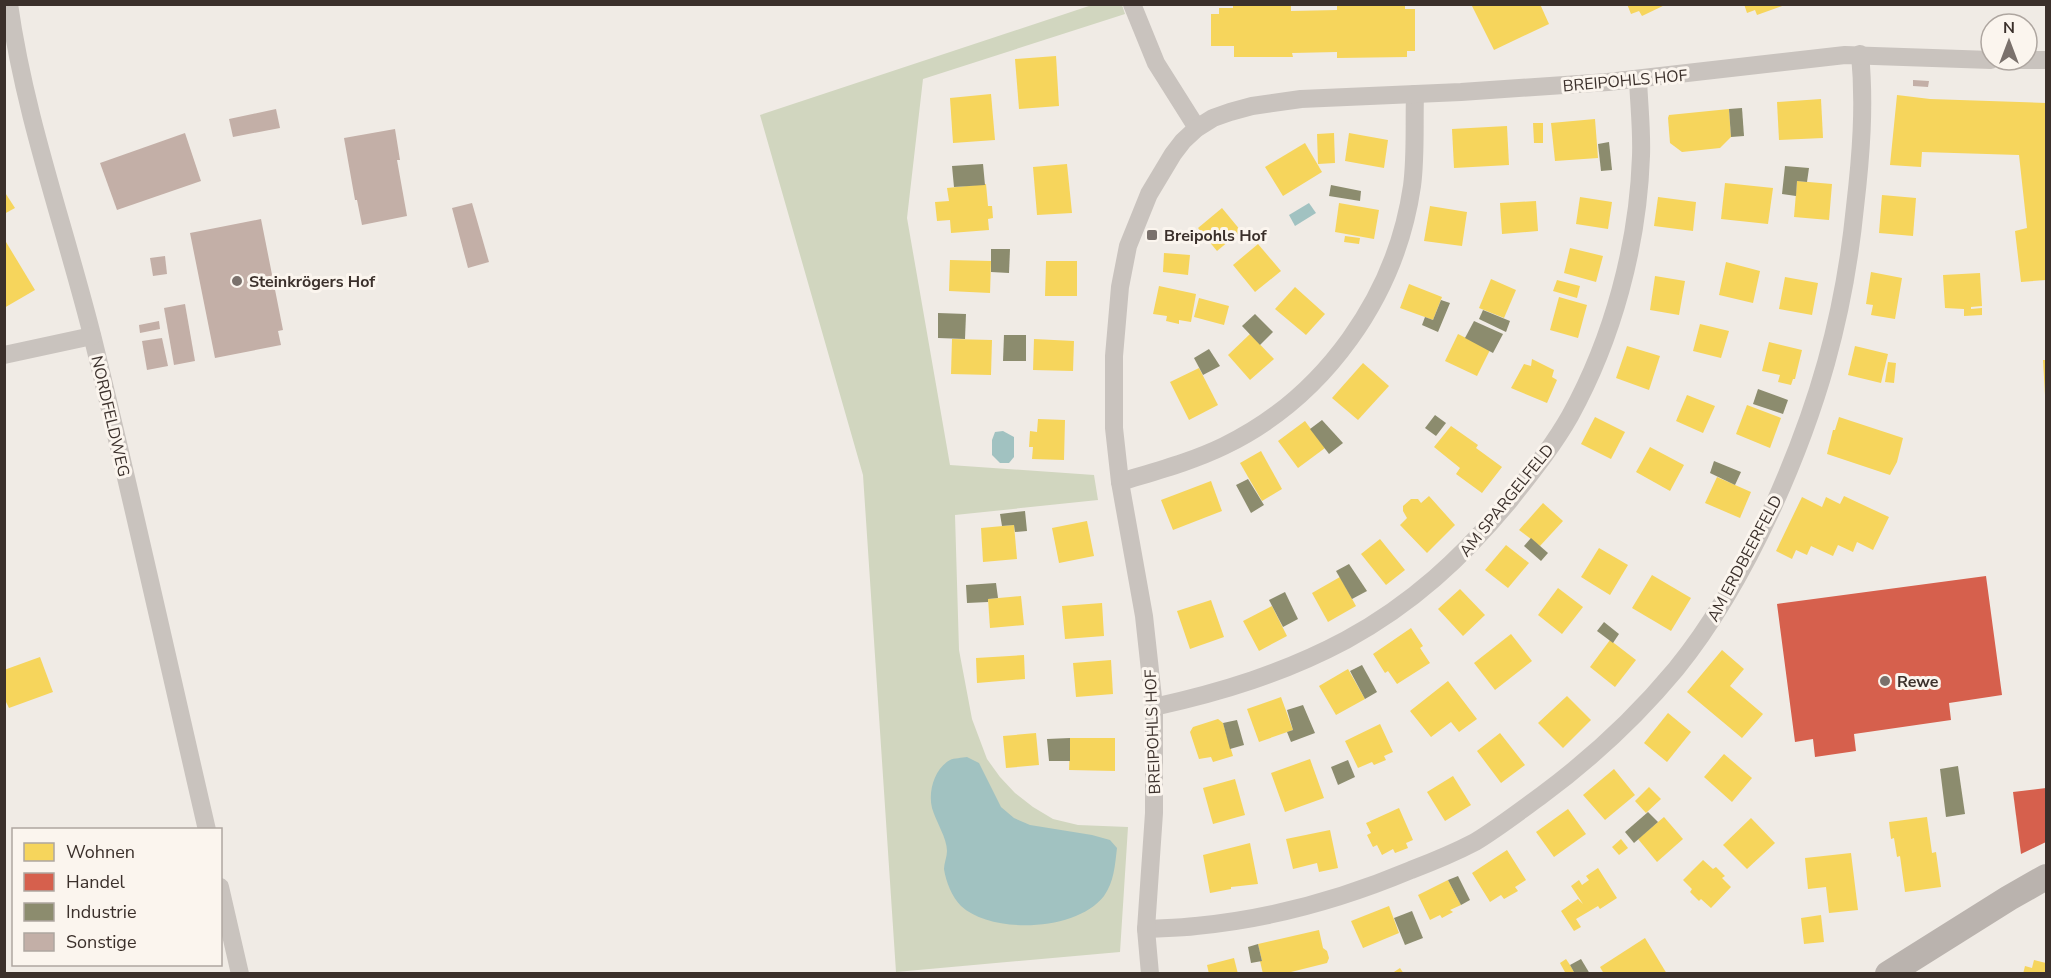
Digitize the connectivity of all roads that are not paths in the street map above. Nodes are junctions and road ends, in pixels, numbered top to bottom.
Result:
1 (9, 4) edge
2 (1132, 4) edge
3 (1860, 54) junction
4 (1979, 59) edge
5 (1638, 79) junction
6 (1415, 94) junction
7 (1197, 128) junction
8 (92, 336) junction
9 (4, 356) edge
10 (1120, 482) junction
11 (1154, 707) junction
12 (207, 828) edge
13 (2046, 877) edge
14 (222, 896) edge
15 (1146, 929) junction
16 (240, 974) edge
17 (1150, 974) edge
18 (1888, 974) edge

1 - 8 street, NORDFELDWEG
2 - 7 street
3 - 4 street, BREIPOHLS HOF
3 - 5 street, BREIPOHLS HOF
3 - 15 street, AM ERDBEERFELD
5 - 6 street, BREIPOHLS HOF
5 - 11 street, AM SPARGELFELD
6 - 7 street, BREIPOHLS HOF
6 - 10 street
7 - 10 street, BREIPOHLS HOF
8 - 9 street
8 - 12 street, NORDFELDWEG
10 - 11 street, BREIPOHLS HOF
11 - 15 street, BREIPOHLS HOF
13 - 18 main road
14 - 16 street
15 - 17 street, BREIPOHLS HOF

